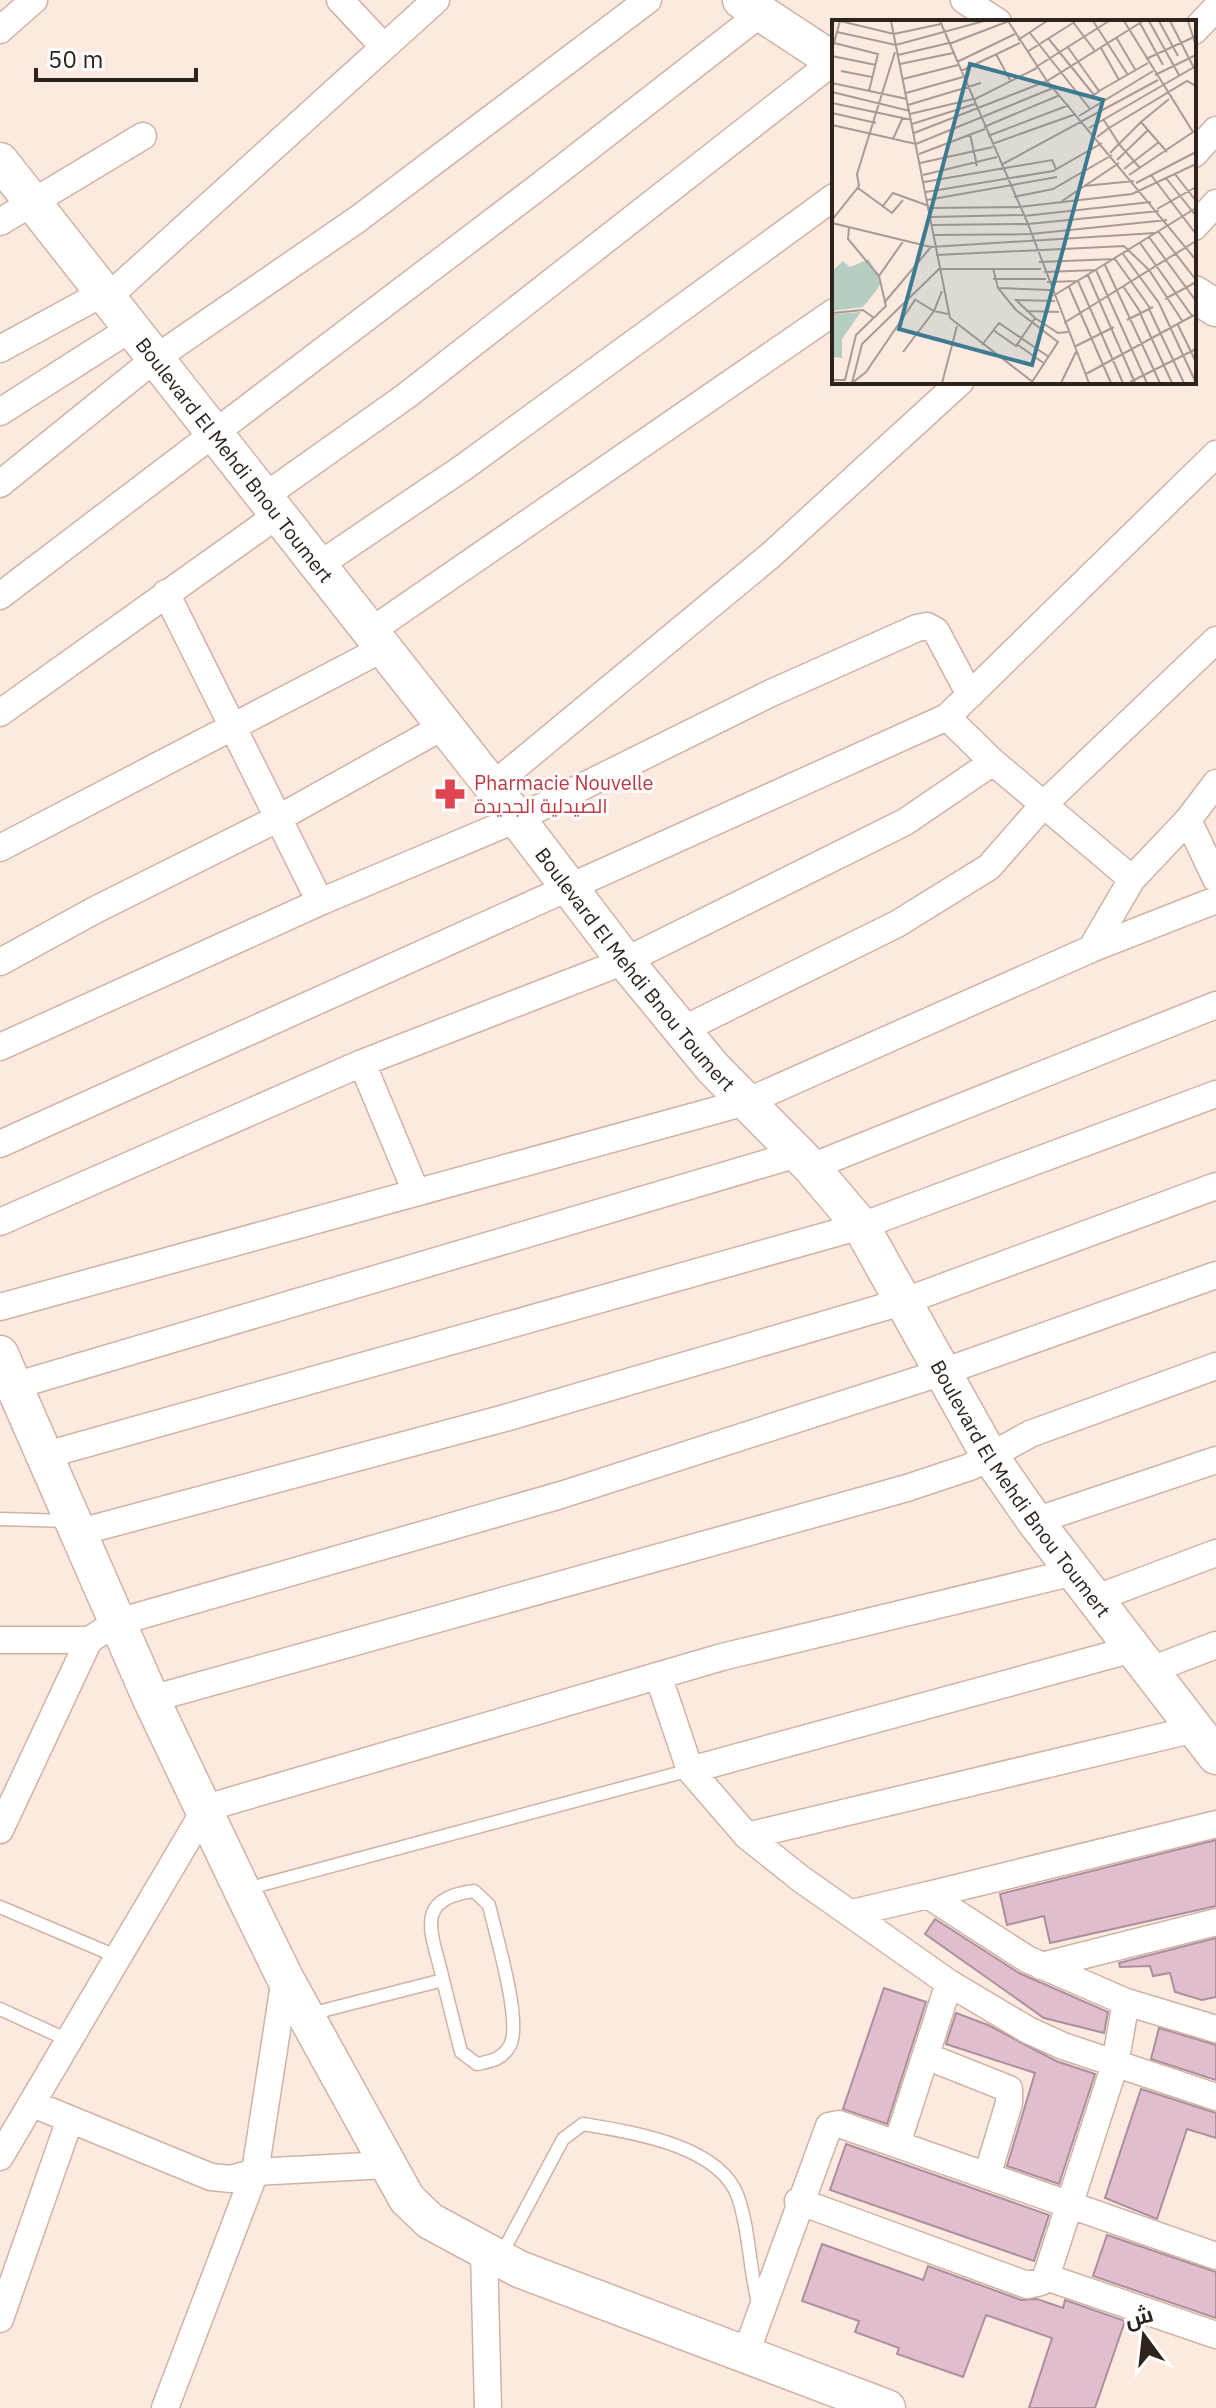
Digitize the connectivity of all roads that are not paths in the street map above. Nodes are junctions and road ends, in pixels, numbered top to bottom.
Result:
1 (34, 0) edge
2 (340, 0) edge
3 (436, 0) edge
4 (648, 0) edge
5 (964, 0) edge
6 (750, 7) edge
7 (1216, 8) edge
8 (995, 20) edge
9 (1196, 29) edge
10 (0, 30) edge
11 (382, 45) junction
12 (832, 60) edge
13 (832, 63) edge
14 (1216, 130) edge
15 (143, 136) dead end
16 (1196, 152) edge
17 (0, 161) edge
18 (832, 198) edge
19 (30, 203) junction
20 (1216, 203) edge
21 (0, 222) edge
22 (1196, 225) edge
23 (106, 294) junction
24 (1196, 295) edge
25 (1216, 308) edge
26 (832, 313) edge
27 (133, 327) junction
28 (0, 349) edge
29 (156, 358) junction
30 (958, 384) edge
31 (0, 412) edge
32 (215, 433) junction
33 (1216, 454) edge
34 (0, 484) edge
35 (272, 505) junction
36 (319, 565) junction
37 (166, 593) junction
38 (0, 596) edge
39 (377, 640) junction
40 (1216, 640) edge
41 (970, 695) junction
42 (0, 713) edge
43 (947, 717) junction
44 (230, 726) junction
45 (444, 726) junction
46 (993, 762) junction
47 (1215, 784) edge
48 (492, 786) junction
49 (1045, 803) junction
50 (277, 819) junction
51 (517, 819) junction
52 (1188, 820) junction
53 (0, 848) edge
54 (1132, 879) junction
55 (1216, 879) edge
56 (570, 888) junction
57 (1216, 900) edge
58 (320, 902) junction
59 (1091, 949) junction
60 (625, 961) junction
61 (0, 962) edge
62 (1216, 1005) edge
63 (682, 1030) junction
64 (0, 1047) edge
65 (362, 1063) junction
66 (1216, 1094) edge
67 (746, 1102) junction
68 (0, 1144) edge
69 (804, 1160) junction
70 (1216, 1186) edge
71 (416, 1192) junction
72 (0, 1222) edge
73 (861, 1226) junction
74 (1216, 1275) edge
75 (905, 1301) junction
76 (0, 1307) edge
77 (1216, 1366) edge
78 (7, 1370) edge
79 (943, 1372) junction
80 (46, 1455) junction
81 (989, 1455) junction
82 (1216, 1460) edge
83 (0, 1519) edge
84 (1035, 1521) junction
85 (78, 1527) junction
86 (1216, 1553) edge
87 (1084, 1586) junction
88 (104, 1631) junction
89 (0, 1640) edge
90 (1216, 1645) edge
91 (1142, 1659) junction
92 (659, 1678) junction
93 (151, 1699) junction
94 (1205, 1743) edge
95 (690, 1770) junction
96 (206, 1808) junction
97 (1216, 1824) edge
98 (0, 1830) edge
99 (747, 1836) junction
100 (242, 1890) junction
101 (928, 1895) junction
102 (0, 1907) edge
103 (852, 1913) junction
104 (1216, 1922) edge
105 (119, 1957) junction
106 (1041, 1966) junction
107 (285, 1978) junction
108 (443, 1980) junction
109 (949, 1983) junction
110 (1126, 2002) junction
111 (0, 2009) edge
112 (305, 2015) junction
113 (1212, 2025) edge
114 (70, 2041) junction
115 (926, 2056) junction
116 (1115, 2064) junction
117 (1216, 2097) edge
118 (33, 2104) junction
119 (69, 2122) junction
120 (3, 2144) edge
121 (897, 2144) junction
122 (386, 2165) junction
123 (255, 2172) junction
124 (987, 2176) junction
125 (798, 2201) junction
126 (1069, 2204) junction
127 (492, 2256) junction
128 (1216, 2256) edge
129 (1046, 2277) junction
130 (760, 2311) junction
131 (0, 2319) edge
132 (1216, 2335) edge
133 (746, 2353) junction
134 (165, 2408) edge
135 (488, 2408) edge
136 (887, 2408) edge

1 - 10 street
2 - 11 street
3 - 11 street
4 - 29 street
5 - 8 street
6 - 12 main road
6 - 32 street
7 - 9 street
11 - 23 street
13 - 35 street
14 - 16 street
15 - 19 street
17 - 19 main road, Boulevard El Mehdi Bnou Toumert
18 - 36 street
19 - 21 street
19 - 23 main road, Boulevard El Mehdi Bnou Toumert
20 - 22 street
23 - 27 main road, Boulevard El Mehdi Bnou Toumert
23 - 28 street
24 - 25 main road
26 - 39 street
27 - 29 main road, Boulevard El Mehdi Bnou Toumert
27 - 31 street
29 - 32 main road, Boulevard El Mehdi Bnou Toumert
29 - 34 street
30 - 48 street
32 - 35 main road, Boulevard El Mehdi Bnou Toumert
32 - 38 street
33 - 41 street
35 - 36 main road, Boulevard El Mehdi Bnou Toumert
35 - 37 street
36 - 39 main road, Boulevard El Mehdi Bnou Toumert
37 - 42 street
37 - 44 street
39 - 44 street
39 - 45 main road, Boulevard El Mehdi Bnou Toumert
40 - 49 street
41 - 43 street
41 - 51 street
43 - 46 street
43 - 56 street
44 - 50 street
44 - 53 street
45 - 48 main road, Boulevard El Mehdi Bnou Toumert
45 - 50 street
46 - 49 street
46 - 60 street
47 - 52 street
48 - 51 main road, Boulevard El Mehdi Bnou Toumert
49 - 54 street
49 - 63 street
50 - 58 street
50 - 61 street
51 - 56 main road, Boulevard El Mehdi Bnou Toumert
51 - 58 street
52 - 54 street
52 - 55 street
54 - 59 street
56 - 60 main road, Boulevard El Mehdi Bnou Toumert
56 - 68 street
57 - 59 street
58 - 64 street
59 - 67 street
60 - 63 main road, Boulevard El Mehdi Bnou Toumert
60 - 65 street
62 - 69 street
63 - 67 main road, Boulevard El Mehdi Bnou Toumert
65 - 71 street
65 - 72 street
66 - 73 street
67 - 69 main road, Boulevard El Mehdi Bnou Toumert
67 - 71 street
69 - 73 main road, Boulevard El Mehdi Bnou Toumert
69 - 78 street
70 - 75 street
71 - 76 street
73 - 75 main road, Boulevard El Mehdi Bnou Toumert
73 - 80 street
74 - 79 street
75 - 79 main road, Boulevard El Mehdi Bnou Toumert
75 - 85 street
77 - 81 street
78 - 80 main road
79 - 81 main road, Boulevard El Mehdi Bnou Toumert
79 - 88 street
80 - 85 main road
81 - 84 main road, Boulevard El Mehdi Bnou Toumert
81 - 93 street
82 - 84 street
83 - 85 lane
84 - 87 main road, Boulevard El Mehdi Bnou Toumert
85 - 88 main road
86 - 87 street
87 - 91 main road, Boulevard El Mehdi Bnou Toumert
87 - 92 street
88 - 89 street
88 - 93 main road
88 - 98 street
90 - 91 street
91 - 94 main road, Boulevard El Mehdi Bnou Toumert
91 - 95 street
92 - 95 street
92 - 96 street
93 - 96 main road
94 - 99 street
95 - 99 street
95 - 100 lane
96 - 100 main road
96 - 105 street
97 - 101 street
99 - 103 street
100 - 107 main road
101 - 103 street
101 - 106 street
102 - 105 lane
103 - 109 street
104 - 106 street
105 - 114 street
106 - 110 street
107 - 112 main road
107 - 123 street
108 - 108 lane
108 - 112 lane
109 - 115 street
109 - 116 street
110 - 113 street
110 - 116 street
111 - 114 lane
112 - 122 main road
114 - 118 street
115 - 121 street
115 - 124 street
116 - 117 street
116 - 126 street
118 - 119 street
118 - 120 street
119 - 123 street
119 - 131 street
121 - 124 street
121 - 125 street
122 - 123 street
122 - 127 main road
123 - 134 street
124 - 126 street
125 - 129 street
125 - 130 street
126 - 128 street
126 - 129 street
127 - 130 lane
127 - 133 main road
127 - 135 street
129 - 132 street
130 - 133 street
133 - 136 main road

